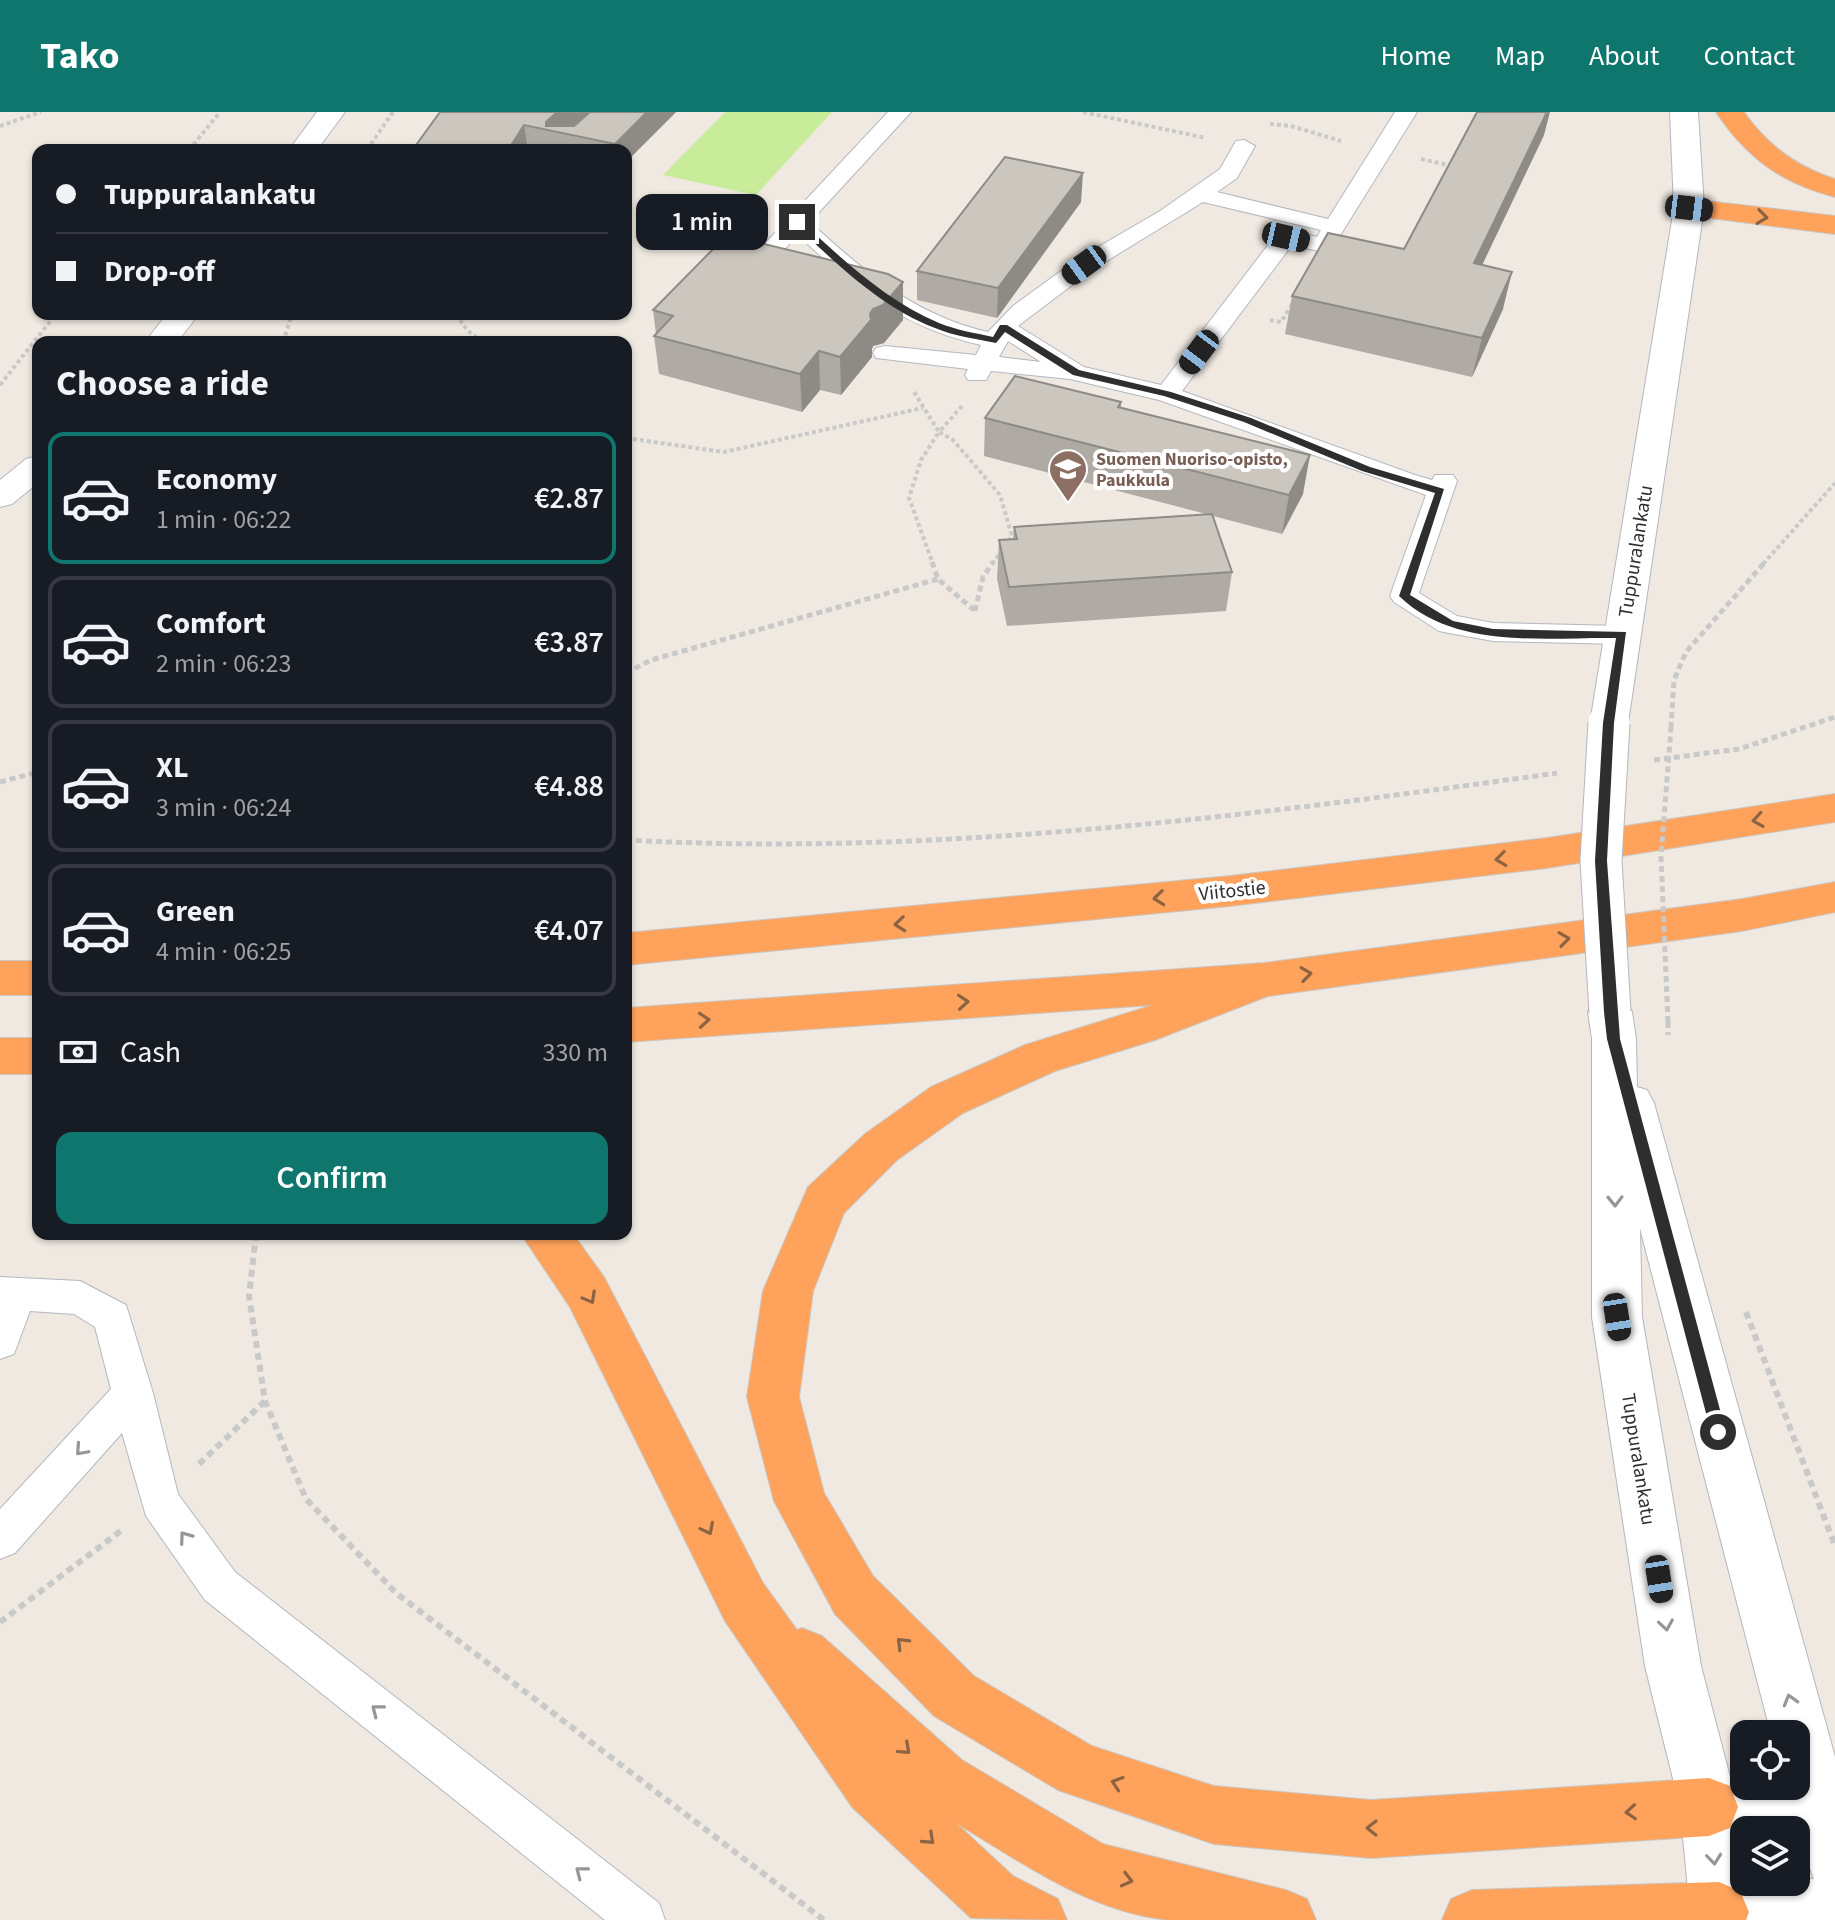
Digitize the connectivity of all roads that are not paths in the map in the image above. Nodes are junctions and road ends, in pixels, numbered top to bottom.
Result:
1 (331, 112) edge
2 (582, 112) edge
3 (606, 112) edge
4 (900, 112) edge
5 (1406, 112) edge
6 (1684, 112) edge
7 (1730, 112) edge
8 (307, 144) edge
9 (565, 144) edge
10 (569, 144) edge
11 (1244, 146) road end
12 (1835, 188) edge
13 (1199, 194) junction
14 (1690, 196) junction
15 (1835, 204) edge
16 (797, 222) junction
17 (1835, 225) edge
18 (1334, 227) junction
19 (770, 251) edge
20 (178, 320) edge
21 (951, 330) junction
22 (1000, 334) junction
23 (166, 336) edge
24 (885, 353) edge
25 (943, 367) junction
26 (980, 369) junction
27 (1076, 373) junction
28 (1167, 394) junction
29 (32, 471) edge
30 (0, 497) edge
31 (1622, 635) junction
32 (1835, 808) edge
33 (1835, 897) edge
34 (632, 948) edge
35 (0, 978) edge
36 (32, 978) edge
37 (1264, 980) junction
38 (632, 1025) edge
39 (1612, 1025) junction
40 (0, 1056) edge
41 (32, 1056) edge
42 (549, 1240) edge
43 (9, 1293) edge
44 (0, 1342) edge
45 (133, 1393) junction
46 (0, 1539) edge
47 (744, 1602) junction
48 (1827, 1801) edge
49 (1709, 1807) junction
50 (1835, 1859) edge
51 (1835, 1909) edge
52 (1720, 1916) edge
53 (642, 1920) edge
54 (1037, 1920) edge
55 (1286, 1920) edge
56 (1472, 1920) edge

1 - 8 street
2 - 9 lane
3 - 10 lane
4 - 16 lane
5 - 18 lane
6 - 14 street, Tuppuralankatu
7 - 12 highway
11 - 13 lane
13 - 18 lane
13 - 22 lane
14 - 15 highway
14 -> 17 highway
14 - 31 street, Tuppuralankatu
16 - 19 lane
16 - 21 lane
18 - 28 lane
20 - 23 street
21 - 22 lane
21 - 25 lane
22 - 26 lane
22 - 27 lane
24 - 25 lane
25 - 26 lane
26 - 27 lane
27 - 28 lane
28 - 31 lane
29 - 30 street
31 - 39 street, Tuppuralankatu, bridge
32 -> 34 highway, Viitostie
37 -> 33 highway
35 - 36 highway
38 -> 37 highway
49 -> 37 highway
48 -> 39 street, Tuppuralankatu
39 -> 49 street, Tuppuralankatu
40 - 41 highway
42 -> 47 highway
43 - 44 lane
43 - 45 lane
45 -> 46 lane
53 -> 45 lane
47 -> 54 highway
47 -> 55 highway
48 - 49 street
48 - 50 street, Tuppuralankatu
49 -> 52 street, Tuppuralankatu
51 - 52 street
52 - 56 highway

